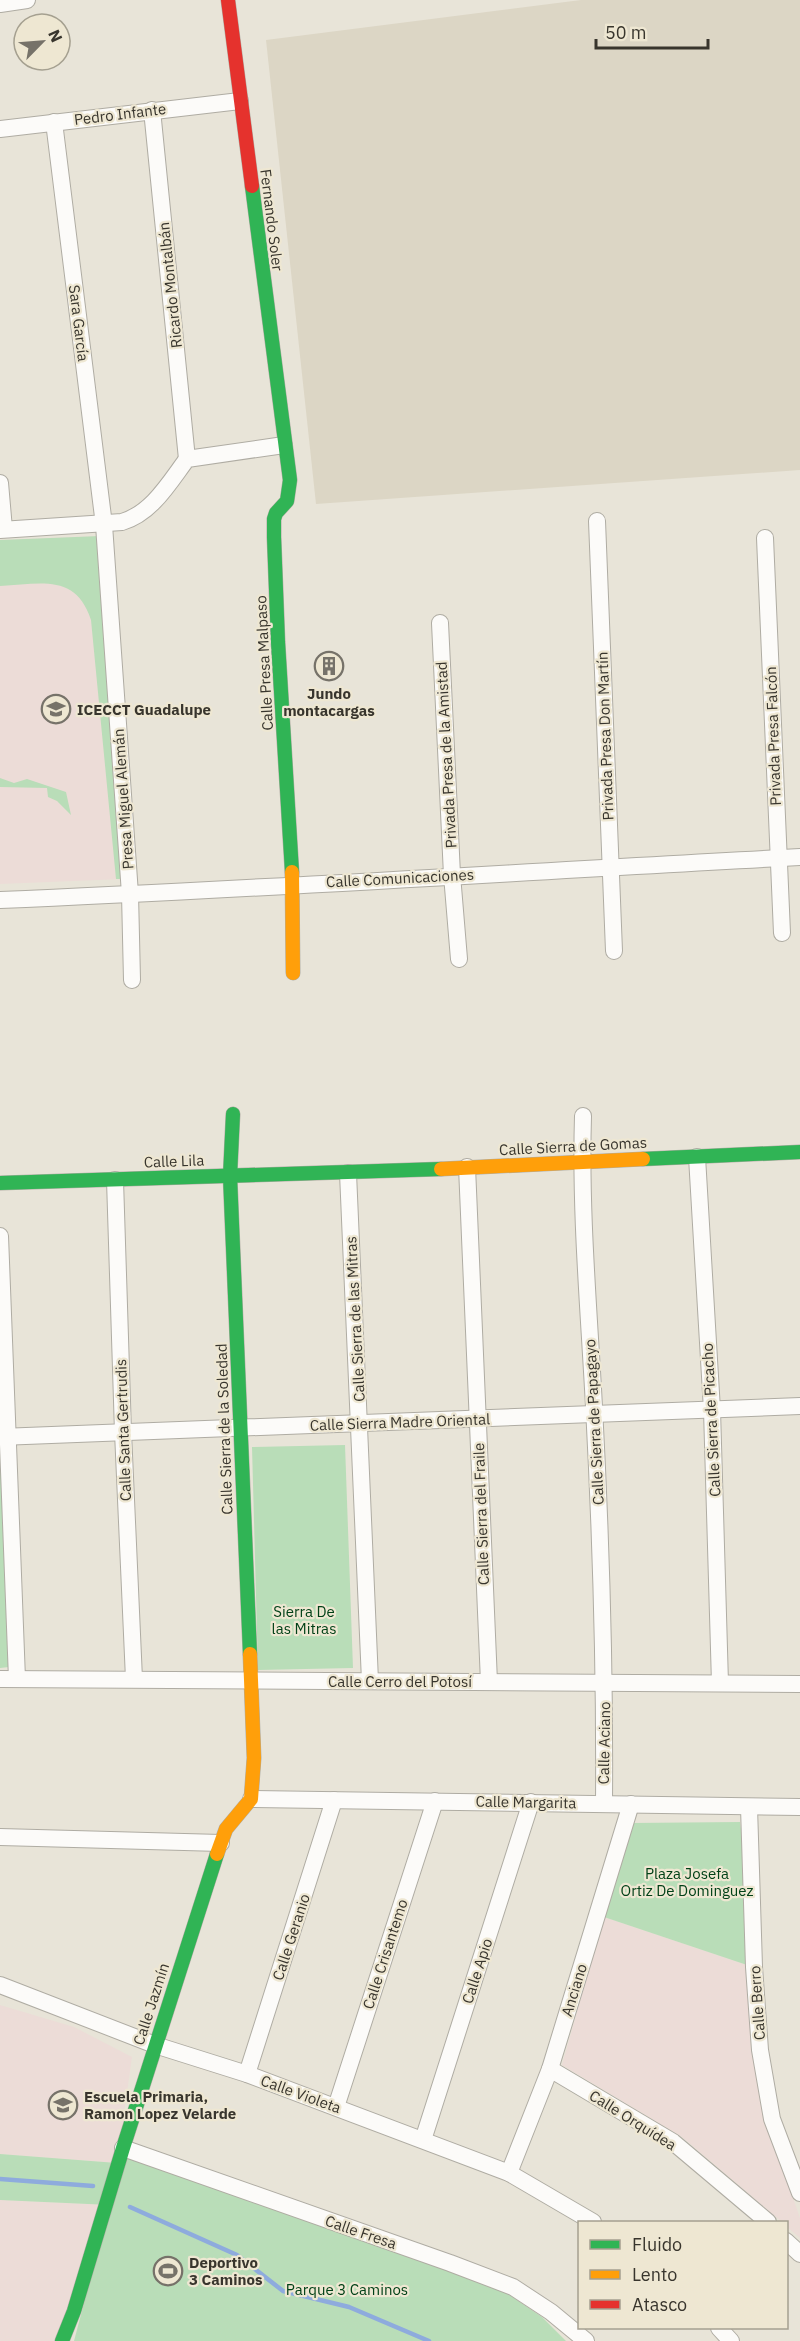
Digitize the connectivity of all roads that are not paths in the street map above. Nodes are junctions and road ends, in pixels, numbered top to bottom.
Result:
1 (27, 0) edge
2 (228, 0) edge
3 (0, 4) edge
4 (240, 101) junction
5 (152, 110) junction
6 (54, 122) junction
7 (0, 129) edge
8 (284, 445) junction
9 (188, 459) junction
10 (0, 483) edge
11 (597, 521) dead end
12 (104, 525) junction
13 (2, 530) edge
14 (765, 538) dead end
15 (440, 623) dead end
16 (800, 857) edge
17 (779, 858) junction
18 (609, 867) junction
19 (452, 875) junction
20 (293, 884) junction
21 (130, 894) junction
22 (0, 900) edge
23 (782, 933) dead end
24 (614, 951) dead end
25 (459, 959) dead end
26 (293, 973) dead end
27 (132, 980) dead end
28 (233, 1114) dead end
29 (583, 1116) dead end
30 (800, 1152) edge
31 (697, 1156) junction
32 (581, 1162) junction
33 (468, 1167) junction
34 (348, 1173) junction
35 (230, 1176) junction
36 (115, 1180) junction
37 (0, 1183) edge
38 (0, 1236) edge
39 (800, 1406) edge
40 (712, 1410) junction
41 (594, 1414) junction
42 (477, 1419) junction
43 (359, 1423) junction
44 (241, 1428) junction
45 (123, 1432) junction
46 (4, 1437) edge
47 (8, 1679) edge
48 (134, 1679) junction
49 (251, 1680) junction
50 (369, 1681) junction
51 (489, 1682) junction
52 (605, 1683) junction
53 (720, 1683) junction
54 (800, 1684) edge
55 (251, 1799) junction
56 (334, 1800) junction
57 (435, 1801) junction
58 (531, 1802) junction
59 (604, 1803) junction
60 (631, 1804) junction
61 (749, 1807) junction
62 (800, 1807) edge
63 (0, 1838) edge
64 (221, 1843) junction
65 (0, 1985) edge
66 (156, 2045) junction
67 (550, 2069) junction
68 (247, 2074) junction
69 (336, 2107) junction
70 (423, 2140) junction
71 (123, 2148) junction
72 (509, 2173) junction
73 (800, 2193) edge
74 (590, 2221) edge
75 (766, 2221) edge
76 (788, 2243) edge
77 (800, 2254) edge
78 (720, 2329) edge
79 (62, 2341) edge
80 (586, 2341) edge
81 (731, 2341) edge

1 - 3 street
2 - 4 street, Fernando Soler
4 - 5 street, Pedro Infante
4 - 8 street, Fernando Soler
5 - 6 street, Pedro Infante
5 - 9 street, Ricardo Montalbán
6 - 7 street, Pedro Infante
6 - 12 street, Sara García
8 - 9 street
8 - 20 street, Calle Presa Malpaso
9 - 12 street
10 - 13 street
11 - 18 street, Privada Presa Don Martín
12 - 13 street
12 - 21 street, Presa Miguel Alemán
14 - 17 street, Privada Presa Falcón
15 - 19 street, Privada Presa de la Amistad
16 - 17 street, Calle Comunicaciones
17 - 18 street, Calle Comunicaciones
17 - 23 street, Privada Presa Falcón
18 - 19 street, Calle Comunicaciones
18 - 24 street, Privada Presa Don Martín
19 - 20 street, Calle Comunicaciones
19 - 25 street, Privada Presa de la Amistad
20 - 21 street, Calle Comunicaciones
20 - 26 street, Calle Presa Malpaso
21 - 22 street, Calle Comunicaciones
21 - 27 street, Presa Miguel Alemán
28 - 35 street, Calle Sierra de la Soledad
29 - 32 street, Calle Sierra de Papagayo
30 - 31 street, Calle Sierra de Gomas
31 - 32 street, Calle Sierra de Gomas
31 - 40 street, Calle Sierra de Picacho
32 - 33 street, Calle Sierra de Gomas
32 - 41 street, Calle Sierra de Papagayo
33 - 34 street, Calle Sierra de Gomas
33 - 42 street, Calle Sierra del Fraile
34 - 35 street, Calle Lila
34 - 43 street, Calle Sierra de las Mitras
35 - 36 street, Calle Lila
35 - 44 street, Calle Sierra de la Soledad
36 - 37 street, Calle Lila
36 - 45 street, Calle Santa Gertrudis
38 - 46 street
39 - 40 street, Calle Sierra Madre Oriental
40 - 41 street, Calle Sierra Madre Oriental
40 - 53 street, Calle Sierra de Picacho
41 - 42 street, Calle Sierra Madre Oriental
41 - 52 street, Calle Sierra de Papagayo
42 - 43 street, Calle Sierra Madre Oriental
42 - 51 street, Calle Sierra del Fraile
43 - 44 street, Calle Sierra Madre Oriental
43 - 50 street, Calle Sierra de las Mitras
44 - 45 street, Calle Sierra Madre Oriental
44 - 49 street, Calle Sierra de la Soledad
45 - 46 street, Calle Sierra Madre Oriental
45 - 48 street, Calle Santa Gertrudis
46 - 47 street
47 - 48 street, Calle Cerro del Potosí
48 - 49 street, Calle Cerro del Potosí
49 - 50 street, Calle Cerro del Potosí
49 - 55 street
50 - 51 street, Calle Cerro del Potosí
51 - 52 street, Calle Cerro del Potosí
52 - 53 street, Calle Cerro del Potosí
52 - 59 street, Calle Aciano
53 - 54 street, Calle Cerro del Potosí
55 - 56 street, Calle Margarita
55 - 64 street, Calle Jazmín
56 - 57 street, Calle Margarita
56 - 68 street, Calle Geranio
57 - 58 street, Calle Margarita
57 - 69 street, Calle Crisantemo
58 - 59 street, Calle Margarita
58 - 70 street, Calle Apio
59 - 60 street, Calle Margarita
60 - 61 street, Calle Margarita
60 - 67 street, Anciano
61 - 62 street, Calle Margarita
61 - 73 street, Calle Berro
63 - 64 street
64 - 66 street, Calle Jazmín
65 - 66 street, Calle Violeta
66 - 68 street, Calle Violeta
66 - 71 street, Calle Jazmín
67 - 72 street, Anciano
67 - 75 street, Calle Orquídea
68 - 69 street, Calle Violeta
69 - 70 street, Calle Violeta
70 - 72 street, Calle Violeta
71 - 79 street, Calle Jazmín
71 - 80 street, Calle Fresa
72 - 74 street, Calle Violeta
76 - 77 street
78 - 81 street

